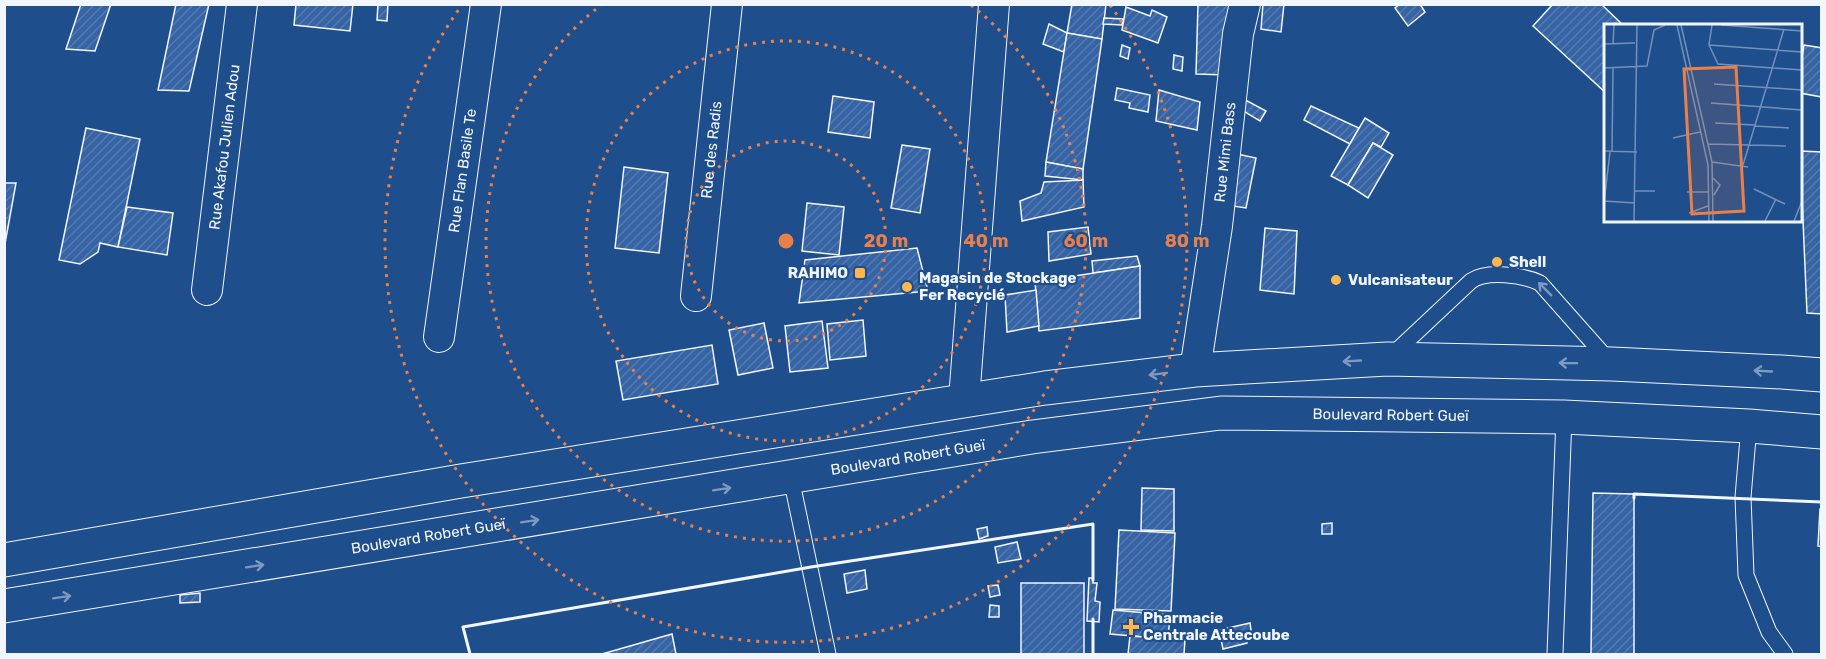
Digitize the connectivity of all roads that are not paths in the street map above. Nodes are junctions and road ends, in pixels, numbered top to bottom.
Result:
1 (242, 4) edge
2 (486, 4) edge
3 (727, 4) edge
4 (994, 4) edge
5 (1245, 4) edge
6 (207, 290) dead end
7 (696, 296) dead end
8 (439, 337) dead end
9 (1387, 359) junction
10 (1612, 364) junction
11 (1195, 370) junction
12 (1821, 375) edge
13 (964, 400) junction
14 (1564, 417) junction
15 (1749, 426) junction
16 (1821, 432) edge
17 (791, 478) junction
18 (4, 560) edge
19 (4, 606) edge
20 (828, 654) edge
21 (1555, 654) edge
22 (1785, 654) edge

1 - 6 street, Rue Akafou Julien Adou
2 - 8 street, Rue Flan Basile Te
3 - 7 street, Rue des Radis
4 - 13 street
5 - 11 street, Rue Mimi Bass
10 -> 9 main road
10 -> 9 lane
9 -> 11 main road
12 -> 10 main road
11 -> 13 main road
13 - 18 main road
14 - 15 main road, Boulevard Robert Gueï
14 - 17 main road, Boulevard Robert Gueï
14 - 21 lane
15 - 16 main road, Boulevard Robert Gueï
15 - 22 lane
19 -> 17 main road, Boulevard Robert Gueï
17 - 20 lane

